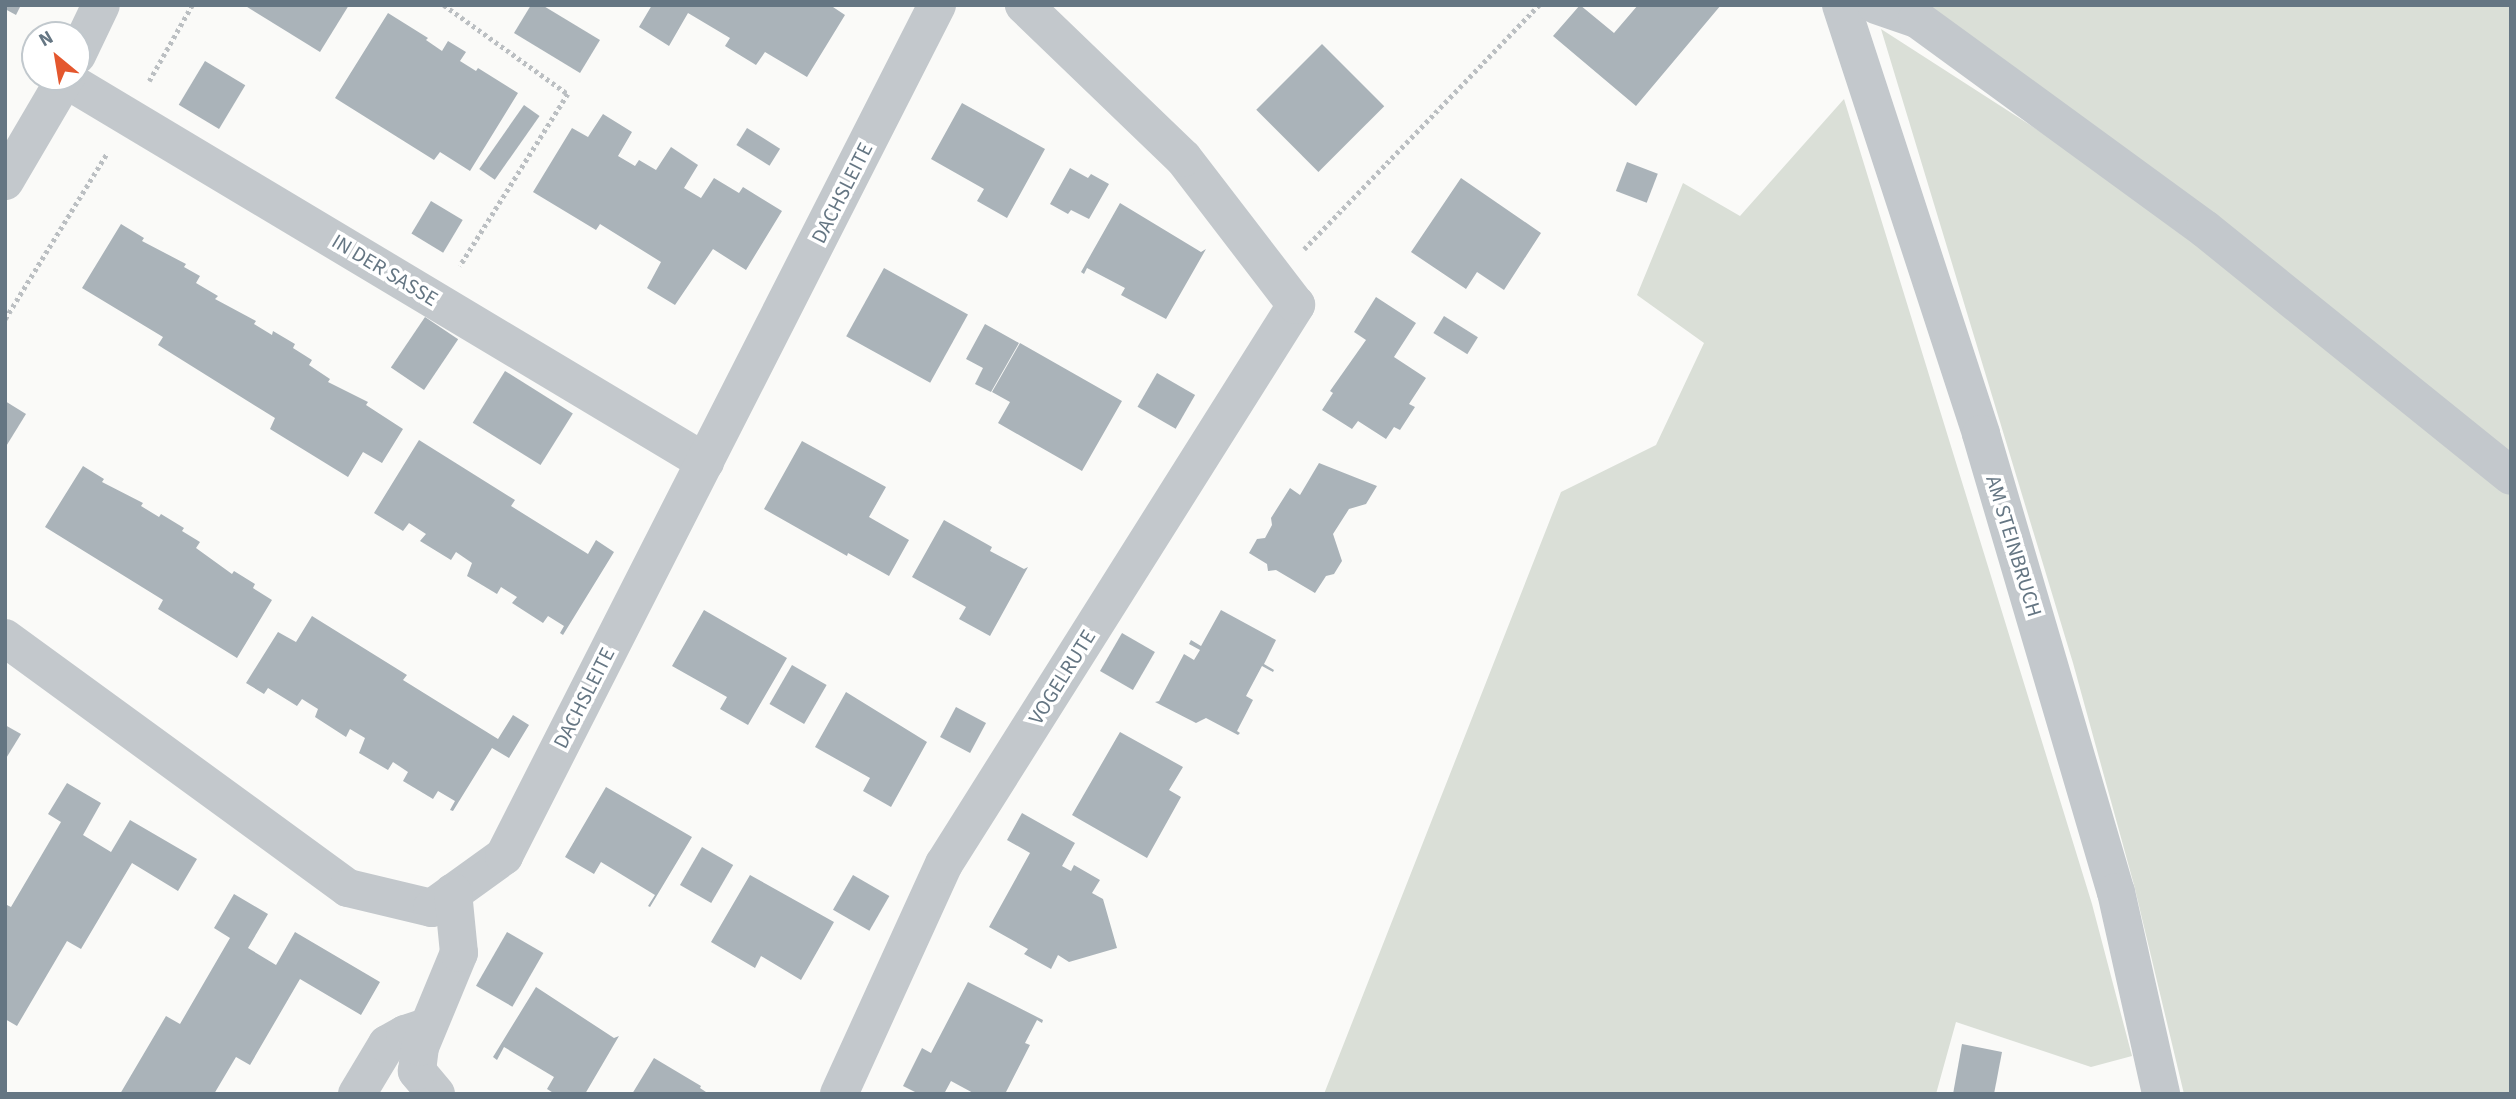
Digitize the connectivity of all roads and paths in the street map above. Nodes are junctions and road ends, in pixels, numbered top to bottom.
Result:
1 (101, 5) edge
2 (192, 5) edge
3 (444, 5) edge
4 (937, 5) edge
5 (1024, 5) edge
6 (1539, 5) edge
7 (1841, 5) edge
8 (1876, 5) edge
9 (91, 26) edge
10 (91, 86) edge
11 (58, 91) edge
12 (130, 116) junction
13 (5, 181) edge
14 (1277, 277) junction
15 (438, 302) junction
16 (5, 319) edge
17 (705, 462) junction
18 (2511, 477) edge
19 (5, 638) edge
20 (453, 892) junction
21 (428, 1027) junction
22 (357, 1094) edge
23 (436, 1094) edge
24 (839, 1094) edge
25 (2161, 1094) edge

1 - 9 street
2 - 12 path
3 - 15 path
4 - 17 street, DACHSLEITE
5 - 14 street
6 - 14 path
7 - 25 street, AM STEINBRUCH
8 - 18 street
10 - 12 street, IN DER SASSE
11 - 13 street
12 - 15 street, IN DER SASSE
12 - 16 path
14 - 24 street, VOGELRUTE
15 - 17 street, IN DER SASSE
17 - 20 street, DACHSLEITE
19 - 20 street, DACHSLEITE
20 - 21 street
21 - 22 street
21 - 23 street

